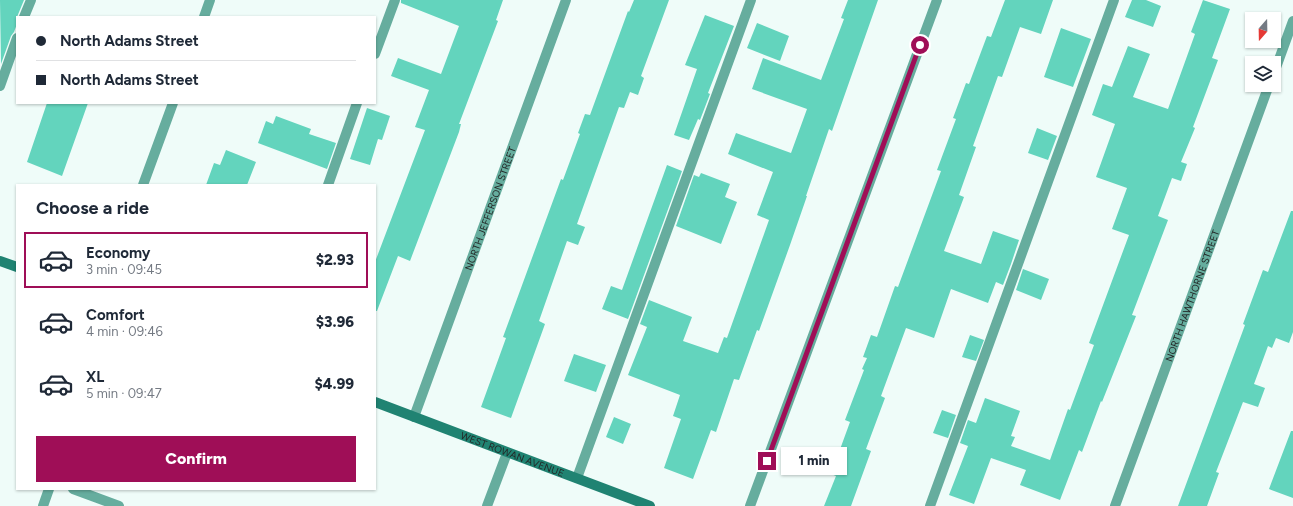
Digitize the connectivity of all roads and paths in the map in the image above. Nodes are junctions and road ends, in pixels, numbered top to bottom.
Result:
1 (30, 0) edge
2 (210, 0) edge
3 (394, 0) edge
4 (566, 0) edge
5 (751, 0) edge
6 (937, 0) edge
7 (1114, 0) edge
8 (24, 16) edge
9 (204, 16) edge
10 (1293, 21) edge
11 (16, 41) edge
12 (376, 51) edge
13 (1280, 56) edge
14 (0, 86) edge
15 (1267, 92) edge
16 (173, 104) edge
17 (357, 104) edge
18 (143, 184) edge
19 (328, 184) edge
20 (0, 261) edge
21 (16, 267) edge
22 (376, 402) edge
23 (414, 417) junction
24 (507, 453) junction
25 (577, 478) junction
26 (49, 490) edge
27 (76, 490) edge
28 (43, 506) edge
29 (119, 506) edge
30 (487, 506) edge
31 (650, 506) edge
32 (750, 506) edge
33 (930, 506) edge
34 (1115, 506) edge

1 - 8 street
2 - 9 street
3 - 12 street
4 - 23 street, NORTH JEFFERSON STREET
5 - 25 street
6 - 32 street
7 - 33 street
10 - 13 street
11 - 14 street
15 - 34 street, NORTH HAWTHORNE STREET
16 - 18 street
17 - 19 street
20 - 21 street
22 - 23 street, WEST ROWAN AVENUE
23 - 24 street, WEST ROWAN AVENUE
24 - 25 street, WEST ROWAN AVENUE
24 - 30 street
25 - 31 street, WEST ROWAN AVENUE
26 - 28 street
27 - 29 street

